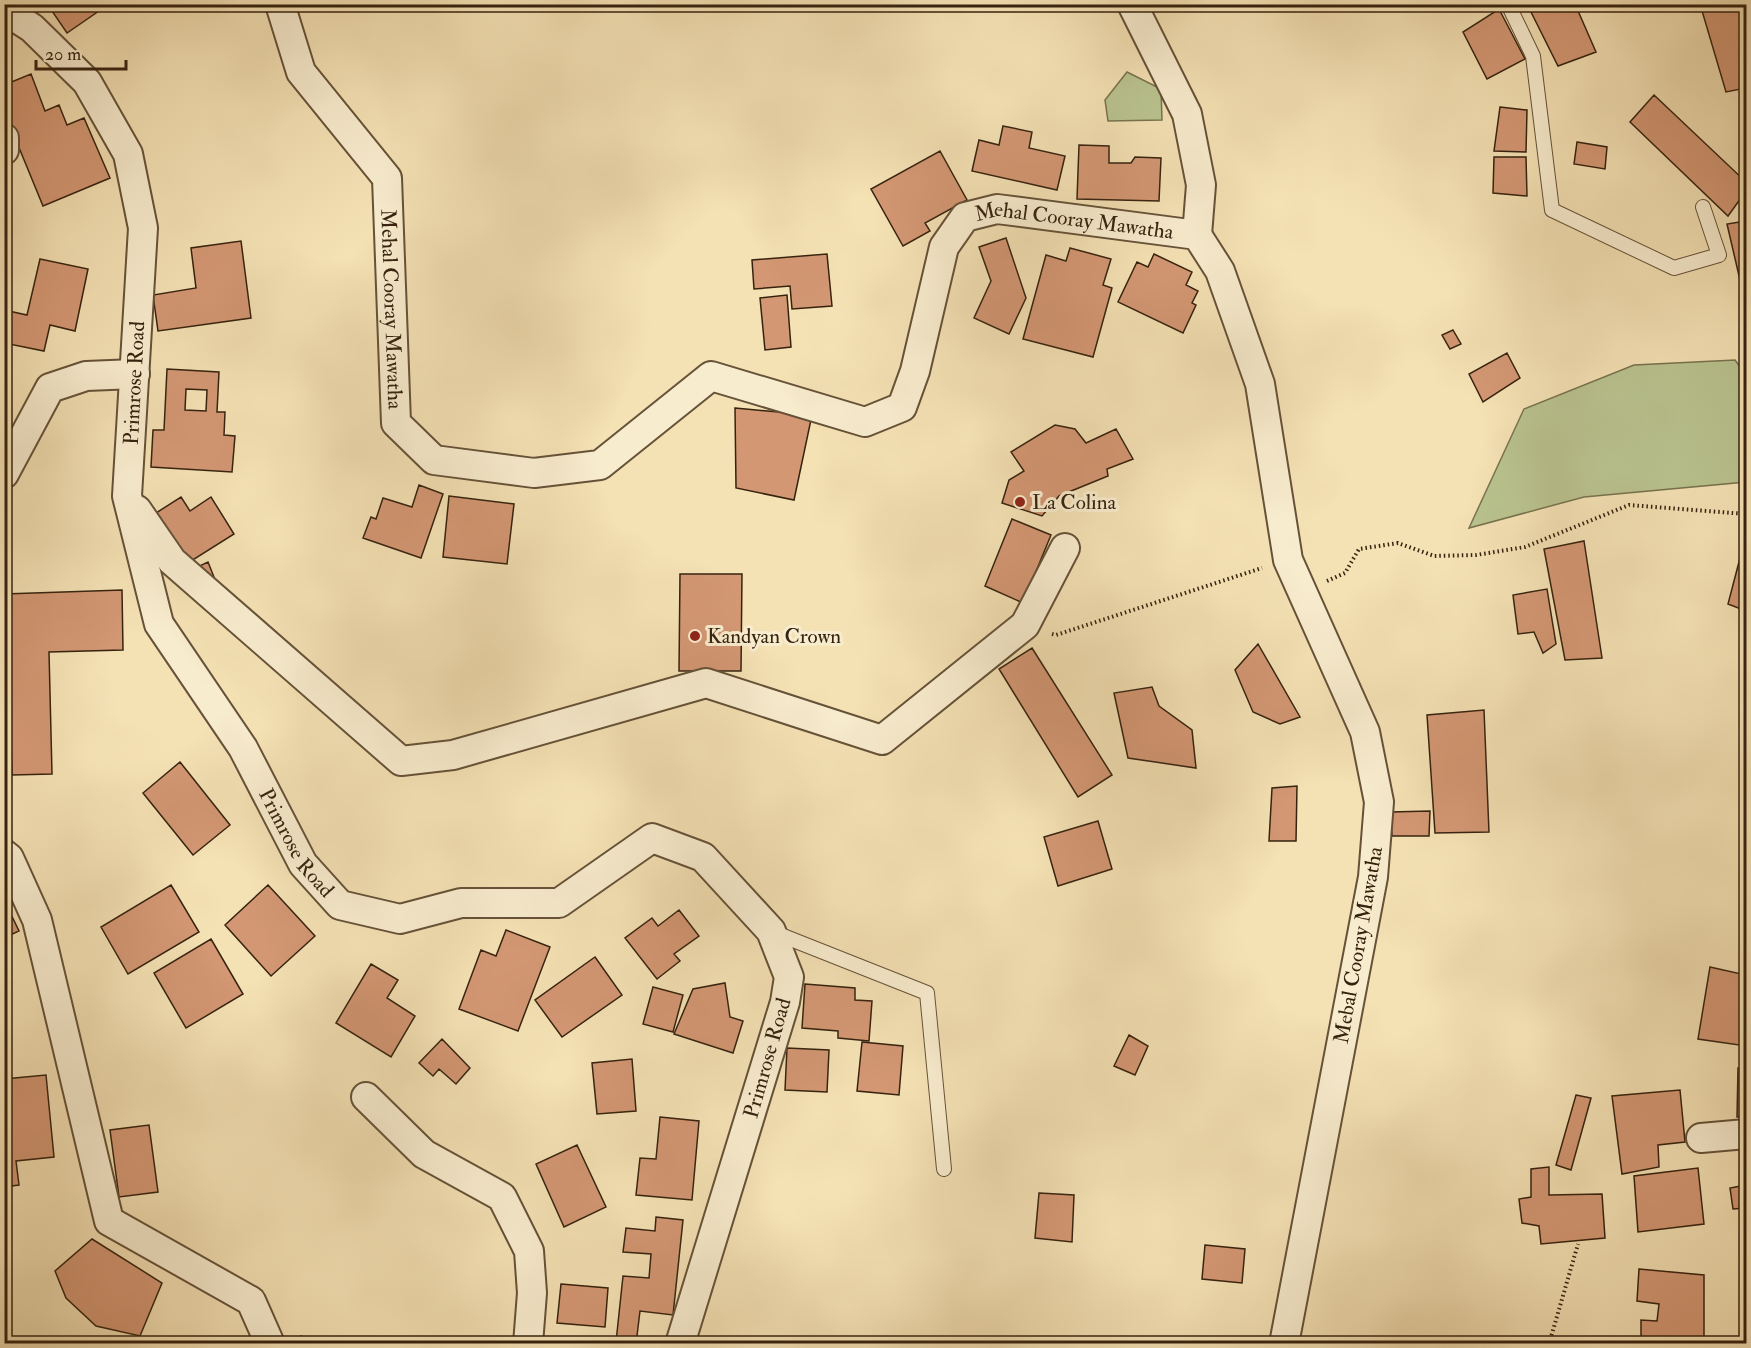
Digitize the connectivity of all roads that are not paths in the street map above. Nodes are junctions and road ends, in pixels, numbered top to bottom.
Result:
1 (280, 4) edge
2 (1132, 4) edge
3 (1508, 4) edge
4 (4, 10) edge
5 (31, 16) edge
6 (4, 138) edge
7 (4, 150) edge
8 (1703, 207) dead end
9 (1197, 235) junction
10 (135, 374) junction
11 (4, 474) edge
12 (127, 496) junction
13 (1065, 548) dead end
14 (1288, 560) joint
15 (4, 854) edge
16 (771, 931) junction
17 (366, 1097) dead end
18 (1746, 1134) edge
19 (1701, 1138) dead end
20 (944, 1169) dead end
21 (270, 1344) edge
22 (528, 1344) edge
23 (680, 1344) edge
24 (1284, 1344) edge

1 - 9 street, Mehal Cooray Mawatha
2 - 9 street
3 - 8 lane
4 - 5 street, Primrose Road
5 - 10 street, Primrose Road
6 - 7 street
9 - 14 street, Mehal Cooray Mawatha
10 - 11 street
10 - 12 street, Primrose Road
12 - 13 street
12 - 16 street, Primrose Road
14 - 24 street, Mebal Cooray Mawatha
15 - 21 street
16 - 20 lane
16 - 23 street, Primrose Road
17 - 22 street
18 - 19 street

